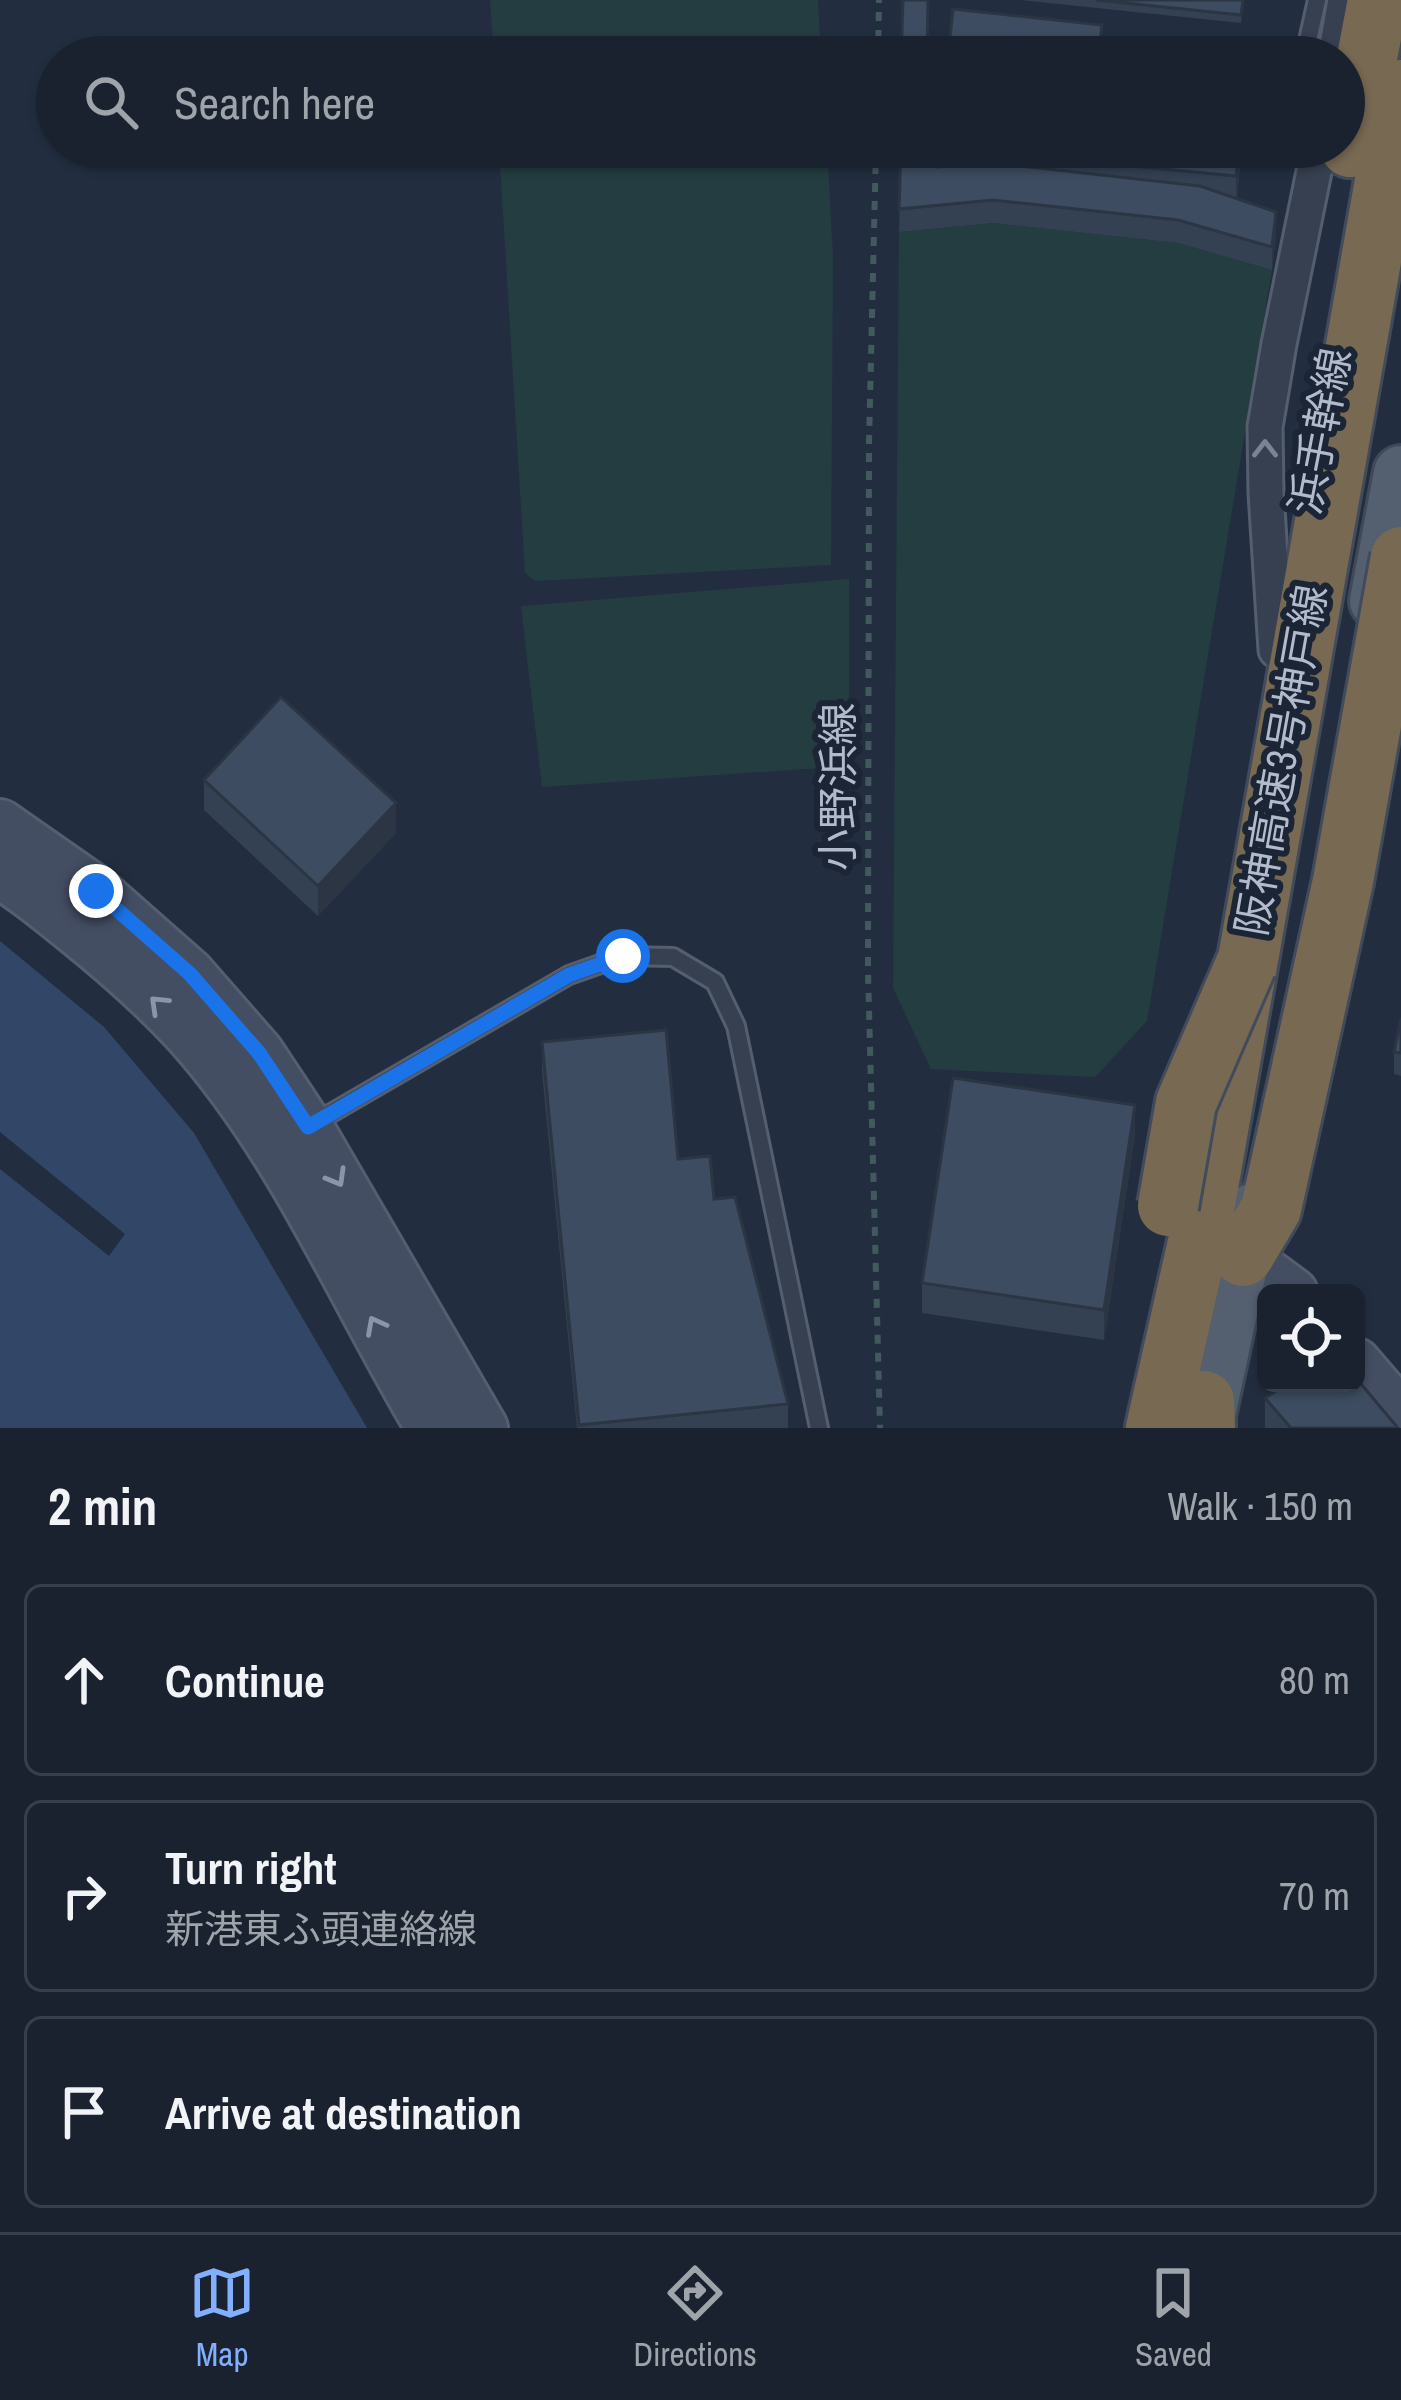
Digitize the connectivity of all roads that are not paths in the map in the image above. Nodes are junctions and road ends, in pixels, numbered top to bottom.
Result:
1 (1317, 0) edge
2 (1346, 0) edge
3 (1378, 0) edge
4 (1400, 0) edge
5 (1309, 36) edge
6 (1339, 36) edge
7 (1365, 70) edge
8 (1401, 90) edge
9 (1314, 168) edge
10 (1347, 168) edge
11 (1401, 319) edge
12 (1401, 473) edge
13 (1401, 556) edge
14 (1387, 627) edge
15 (1276, 650) junction
16 (0, 824) edge
17 (0, 874) edge
18 (1246, 964) junction
19 (308, 1127) junction
20 (1243, 1256) junction
21 (1281, 1284) edge
22 (1365, 1373) edge
23 (1401, 1415) edge
24 (1194, 1423) edge
25 (431, 1428) edge
26 (483, 1428) edge
27 (820, 1428) edge
28 (1118, 1428) edge
29 (1138, 1428) edge

1 - 5 lane
2 - 6 street
3 - 7 highway
4 - 15 main road, 浜手幹線
8 - 18 highway, 阪神高速3号神戸線
15 -> 9 street
10 - 15 highway
11 - 24 highway, 阪神高速3号神戸線
12 - 14 main road, 浜手幹線
13 - 20 highway, bridge
14 - 20 main road, 浜手幹線
15 - 29 main road, 浜手幹線
16 - 19 street
25 -> 17 street
18 - 24 highway, 阪神高速3号神戸線, bridge
18 - 28 highway, bridge
19 -> 26 street
19 - 27 lane
20 - 21 street
20 - 24 main road, 浜手幹線
22 - 23 street

